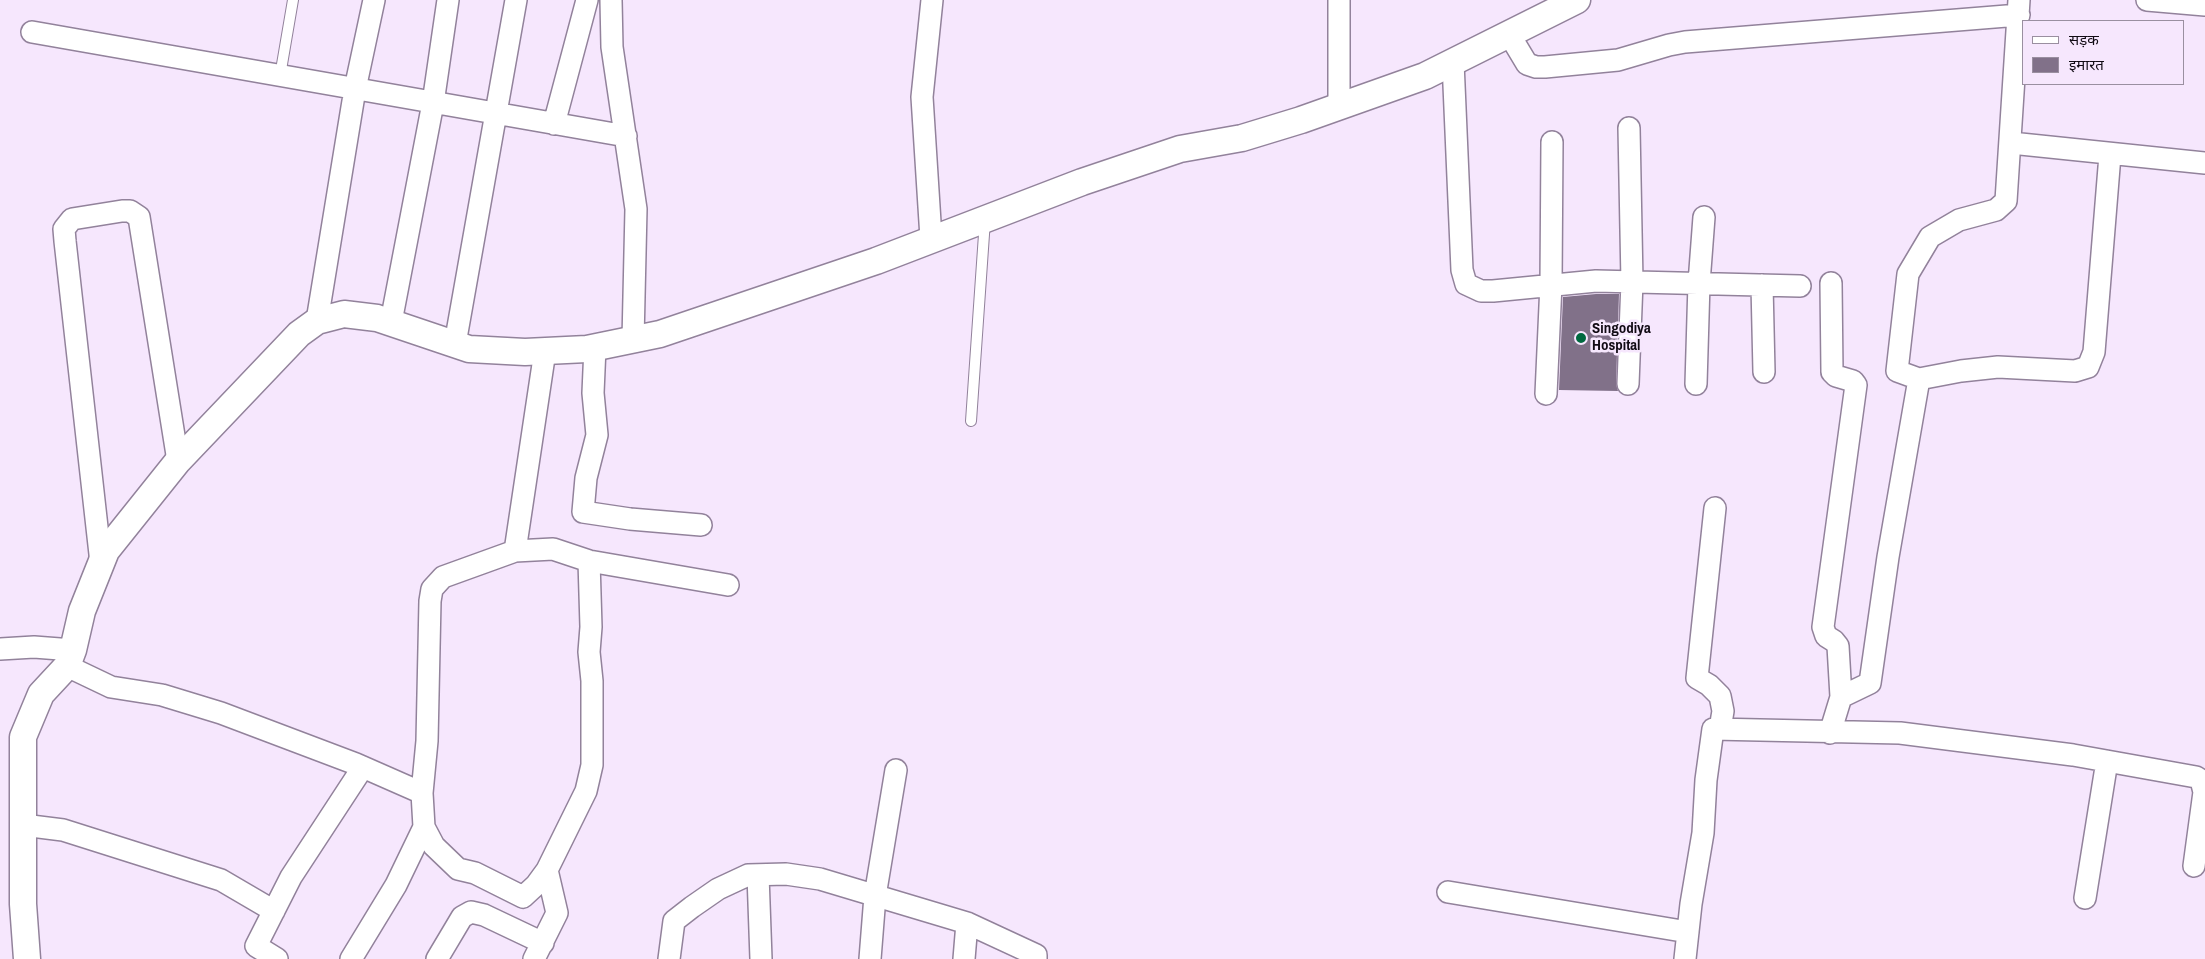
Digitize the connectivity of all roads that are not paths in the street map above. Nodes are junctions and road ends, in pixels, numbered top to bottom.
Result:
1 (293, 0) edge
2 (374, 0) edge
3 (448, 0) edge
4 (516, 0) edge
5 (587, 0) edge
6 (611, 0) edge
7 (932, 0) edge
8 (1339, 0) edge
9 (1577, 0) edge
10 (2147, 0) edge
11 (2205, 5) edge
12 (2019, 8) edge
13 (32, 32) dead end
14 (1509, 34) junction
15 (1453, 62) junction
16 (280, 76) junction
17 (355, 89) junction
18 (433, 103) junction
19 (1339, 107) junction
20 (495, 114) junction
21 (554, 124) junction
22 (1629, 128) dead end
23 (626, 136) junction
24 (1552, 142) dead end
25 (2011, 143) junction
26 (2110, 155) junction
27 (2205, 163) edge
28 (1704, 216) dead end
29 (985, 218) junction
30 (930, 238) junction
31 (1632, 282) junction
32 (1698, 283) junction
33 (1831, 283) dead end
34 (1551, 284) junction
35 (1762, 285) junction
36 (1800, 286) dead end
37 (317, 321) junction
38 (390, 322) junction
39 (633, 340) junction
40 (455, 344) junction
41 (596, 347) junction
42 (545, 351) junction
43 (1764, 372) dead end
44 (1919, 379) junction
45 (1628, 384) dead end
46 (1696, 384) dead end
47 (1546, 394) dead end
48 (971, 421) dead end
49 (178, 462) junction
50 (1715, 508) dead end
51 (701, 525) dead end
52 (515, 551) junction
53 (589, 561) junction
54 (101, 563) junction
55 (728, 585) dead end
56 (0, 649) edge
57 (70, 658) junction
58 (1841, 697) junction
59 (1720, 730) junction
60 (1830, 733) junction
61 (2107, 761) junction
62 (363, 767) junction
63 (896, 770) dead end
64 (422, 793) junction
65 (23, 825) junction
66 (424, 827) junction
67 (2194, 866) dead end
68 (547, 870) junction
69 (758, 875) junction
70 (1448, 892) dead end
71 (875, 896) junction
72 (2085, 898) dead end
73 (274, 911) junction
74 (967, 924) junction
75 (1688, 932) junction
76 (538, 951) edge
77 (27, 959) edge
78 (277, 959) edge
79 (351, 959) edge
80 (437, 959) edge
81 (669, 959) edge
82 (760, 959) edge
83 (870, 959) edge
84 (964, 959) edge
85 (1036, 959) edge
86 (1685, 959) edge

1 - 16 lane
2 - 17 street
3 - 18 street
4 - 20 street
5 - 21 street
6 - 23 street
7 - 30 street
8 - 19 street
9 - 14 street
10 - 11 street
12 - 14 street
12 - 25 street
13 - 16 street
14 - 15 street
15 - 19 street
15 - 34 street
16 - 17 street
17 - 18 street
17 - 37 street
18 - 20 street
18 - 38 street
19 - 29 street
20 - 21 street
20 - 40 street
21 - 23 street
22 - 31 street
23 - 39 street
24 - 34 street
25 - 26 street
25 - 44 street
26 - 27 street
26 - 44 street
28 - 32 street
29 - 30 street
29 - 48 lane
30 - 39 street
31 - 32 street
31 - 34 street
31 - 45 street
32 - 35 street
32 - 46 street
33 - 58 street
34 - 47 street
35 - 36 street
35 - 43 street
37 - 38 street
37 - 49 street
38 - 40 street
39 - 41 street
40 - 42 street
41 - 42 street
41 - 51 street
42 - 52 street
44 - 58 street
49 - 54 street
49 - 54 street
50 - 59 street
52 - 53 street
52 - 64 street
53 - 55 street
53 - 68 street
54 - 57 street
56 - 57 street
57 - 62 street
57 - 65 street
58 - 60 street
59 - 60 street
59 - 75 street
60 - 61 street
61 - 67 street
61 - 72 street
62 - 64 street
62 - 73 street
63 - 71 street
64 - 66 street
65 - 73 street
65 - 77 street
66 - 68 street
66 - 79 street
68 - 76 street
69 - 71 street
69 - 81 street
69 - 82 street
70 - 75 street
71 - 74 street
71 - 83 street
73 - 78 street
74 - 84 street
74 - 85 street
75 - 86 street
76 - 80 street

